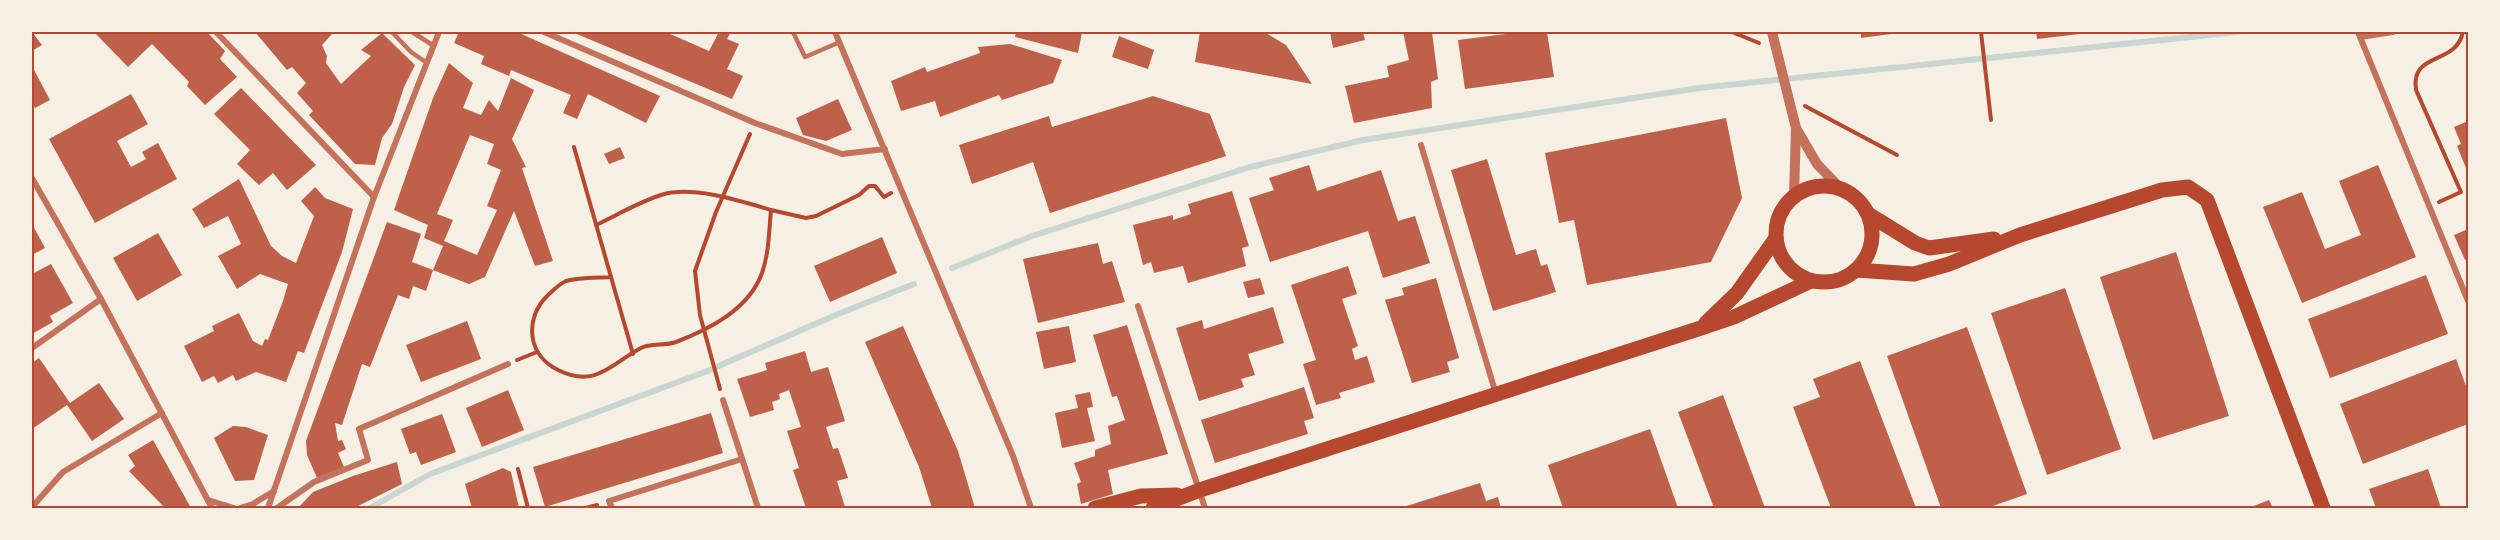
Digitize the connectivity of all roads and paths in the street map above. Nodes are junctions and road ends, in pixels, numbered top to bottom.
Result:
1 (216, 32) edge
2 (392, 32) edge
3 (412, 32) edge
4 (439, 32) edge
5 (544, 32) edge
6 (793, 32) edge
7 (836, 32) edge
8 (1732, 32) edge
9 (1772, 32) edge
10 (1981, 32) edge
11 (2393, 32) edge
12 (2463, 32) edge
13 (2359, 34) edge
14 (840, 42) junction
15 (434, 46) junction
16 (1776, 49) junction
17 (428, 63) junction
18 (1789, 96) junction
19 (1990, 120) dead end
20 (755, 123) junction
21 (1796, 128) junction
22 (1421, 145) dead end
23 (574, 147) dead end
24 (885, 149) junction
25 (1897, 155) dead end
26 (32, 178) edge
27 (902, 189) junction
28 (1842, 189) junction
29 (723, 196) junction
30 (1794, 196) junction
31 (374, 197) junction
32 (2430, 207) junction
33 (771, 210) junction
34 (1868, 214) junction
35 (596, 225) junction
36 (2020, 235) junction
37 (1776, 238) junction
38 (1856, 270) junction
39 (611, 277) junction
40 (1811, 281) junction
41 (101, 299) junction
42 (2469, 301) edge
43 (1138, 306) dead end
44 (1701, 328) junction
45 (703, 330) junction
46 (32, 348) edge
47 (537, 352) junction
48 (633, 354) junction
49 (508, 364) joint
50 (716, 376) dead end
51 (1496, 394) junction
52 (723, 400) dead end
53 (162, 413) junction
54 (742, 459) junction
55 (518, 469) dead end
56 (274, 491) junction
57 (1196, 492) junction
58 (1167, 495) junction
59 (208, 500) junction
60 (32, 507) edge
61 (212, 508) edge
62 (234, 508) edge
63 (240, 508) edge
64 (268, 508) edge
65 (277, 508) edge
66 (528, 508) edge
67 (612, 508) edge
68 (758, 508) edge
69 (1031, 508) edge
70 (1095, 508) edge
71 (1126, 508) edge
72 (1153, 508) edge
73 (1204, 508) edge
74 (2323, 508) edge

1 - 31 street
2 - 17 lane
3 - 15 lane
4 - 15 street
5 - 20 street
6 - 14 lane
7 - 14 street
8 - 16 path
9 - 16 street
10 - 19 path
11 - 13 street
12 - 32 path
13 - 32 street
14 - 24 street
15 - 17 street
16 - 18 street
17 - 31 street
18 - 21 street
18 - 25 path
20 - 24 street
20 - 29 path
21 - 28 street
21 - 30 street
22 - 51 street
23 - 35 path
24 - 27 street
26 - 41 street
27 - 33 path
27 - 69 street
28 - 30 main road
28 - 34 main road
29 - 33 path
29 - 35 path
29 - 45 path
30 - 37 main road
31 - 56 street
32 - 42 street
33 - 45 path
34 - 36 main road
34 - 38 main road
35 - 39 path
36 - 38 main road
36 - 74 main road
37 - 40 main road
37 - 44 main road
38 - 40 main road
39 - 47 path
39 - 48 path
40 - 44 main road
41 - 46 street
41 - 53 street
43 - 57 street
44 - 51 main road
45 - 48 path
45 - 50 path
47 - 48 path
47 - 49 path
49 - 65 street
51 - 57 main road
52 - 54 street
53 - 59 street
53 - 60 street
54 - 67 street
54 - 68 street
55 - 66 path
56 - 63 street
56 - 64 street
57 - 58 main road
57 - 72 main road
57 - 73 street
58 - 70 main road
58 - 71 main road
59 - 61 street
59 - 62 street

